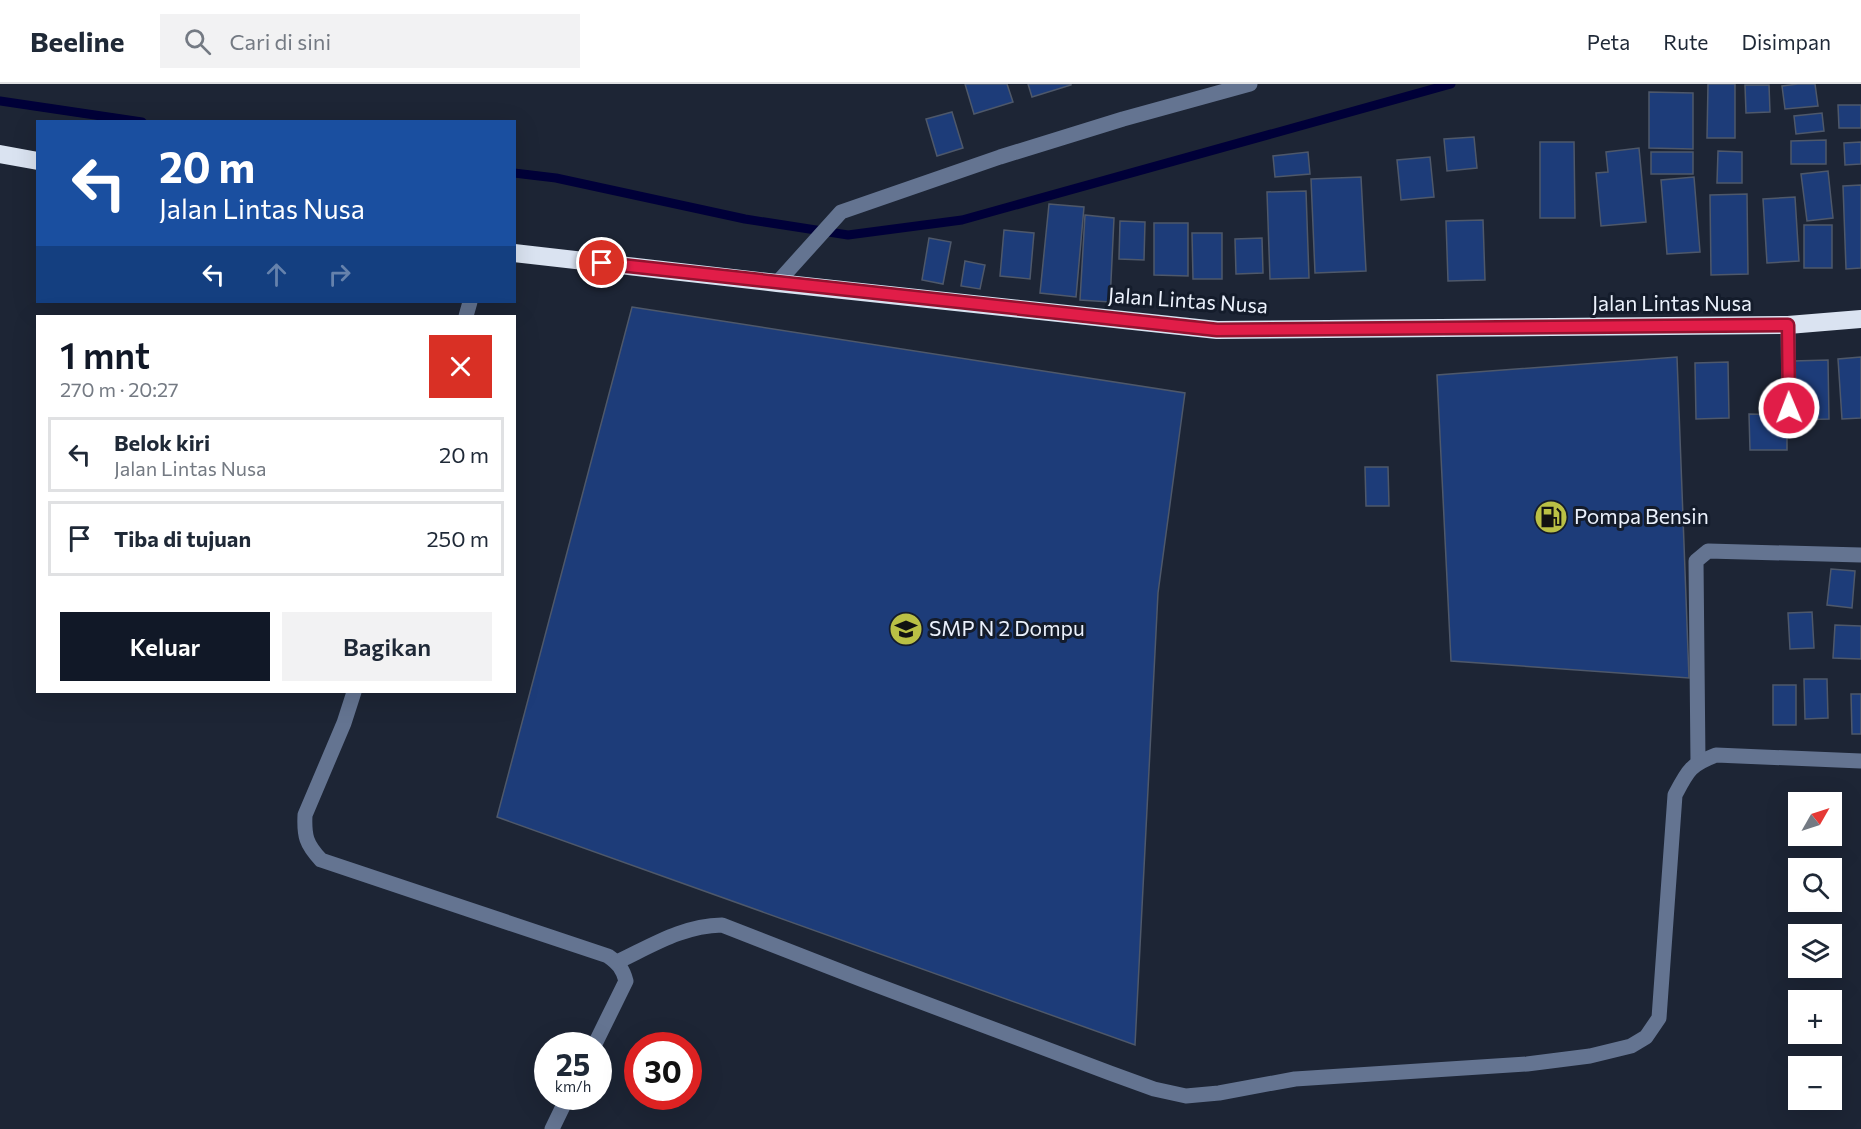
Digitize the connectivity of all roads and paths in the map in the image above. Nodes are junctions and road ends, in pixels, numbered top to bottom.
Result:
1 (1250, 84) edge
2 (0, 154) edge
3 (36, 161) edge
4 (516, 253) edge
5 (777, 284) junction
6 (1861, 319) edge
7 (1788, 325) junction
8 (1789, 408) dead end
9 (1861, 555) edge
10 (354, 693) edge
11 (1861, 761) edge
12 (1698, 762) junction
13 (617, 962) junction
14 (601, 1032) edge
15 (561, 1110) edge
16 (552, 1129) edge

1 - 5 street
2 - 3 highway
4 - 5 highway, Jalan Lintas Nusa
5 - 7 highway, Jalan Lintas Nusa
6 - 7 highway, Jalan Lintas Nusa
7 - 8 street
9 - 12 street
10 - 13 street
11 - 12 street
12 - 13 street
13 - 14 street
15 - 16 street

